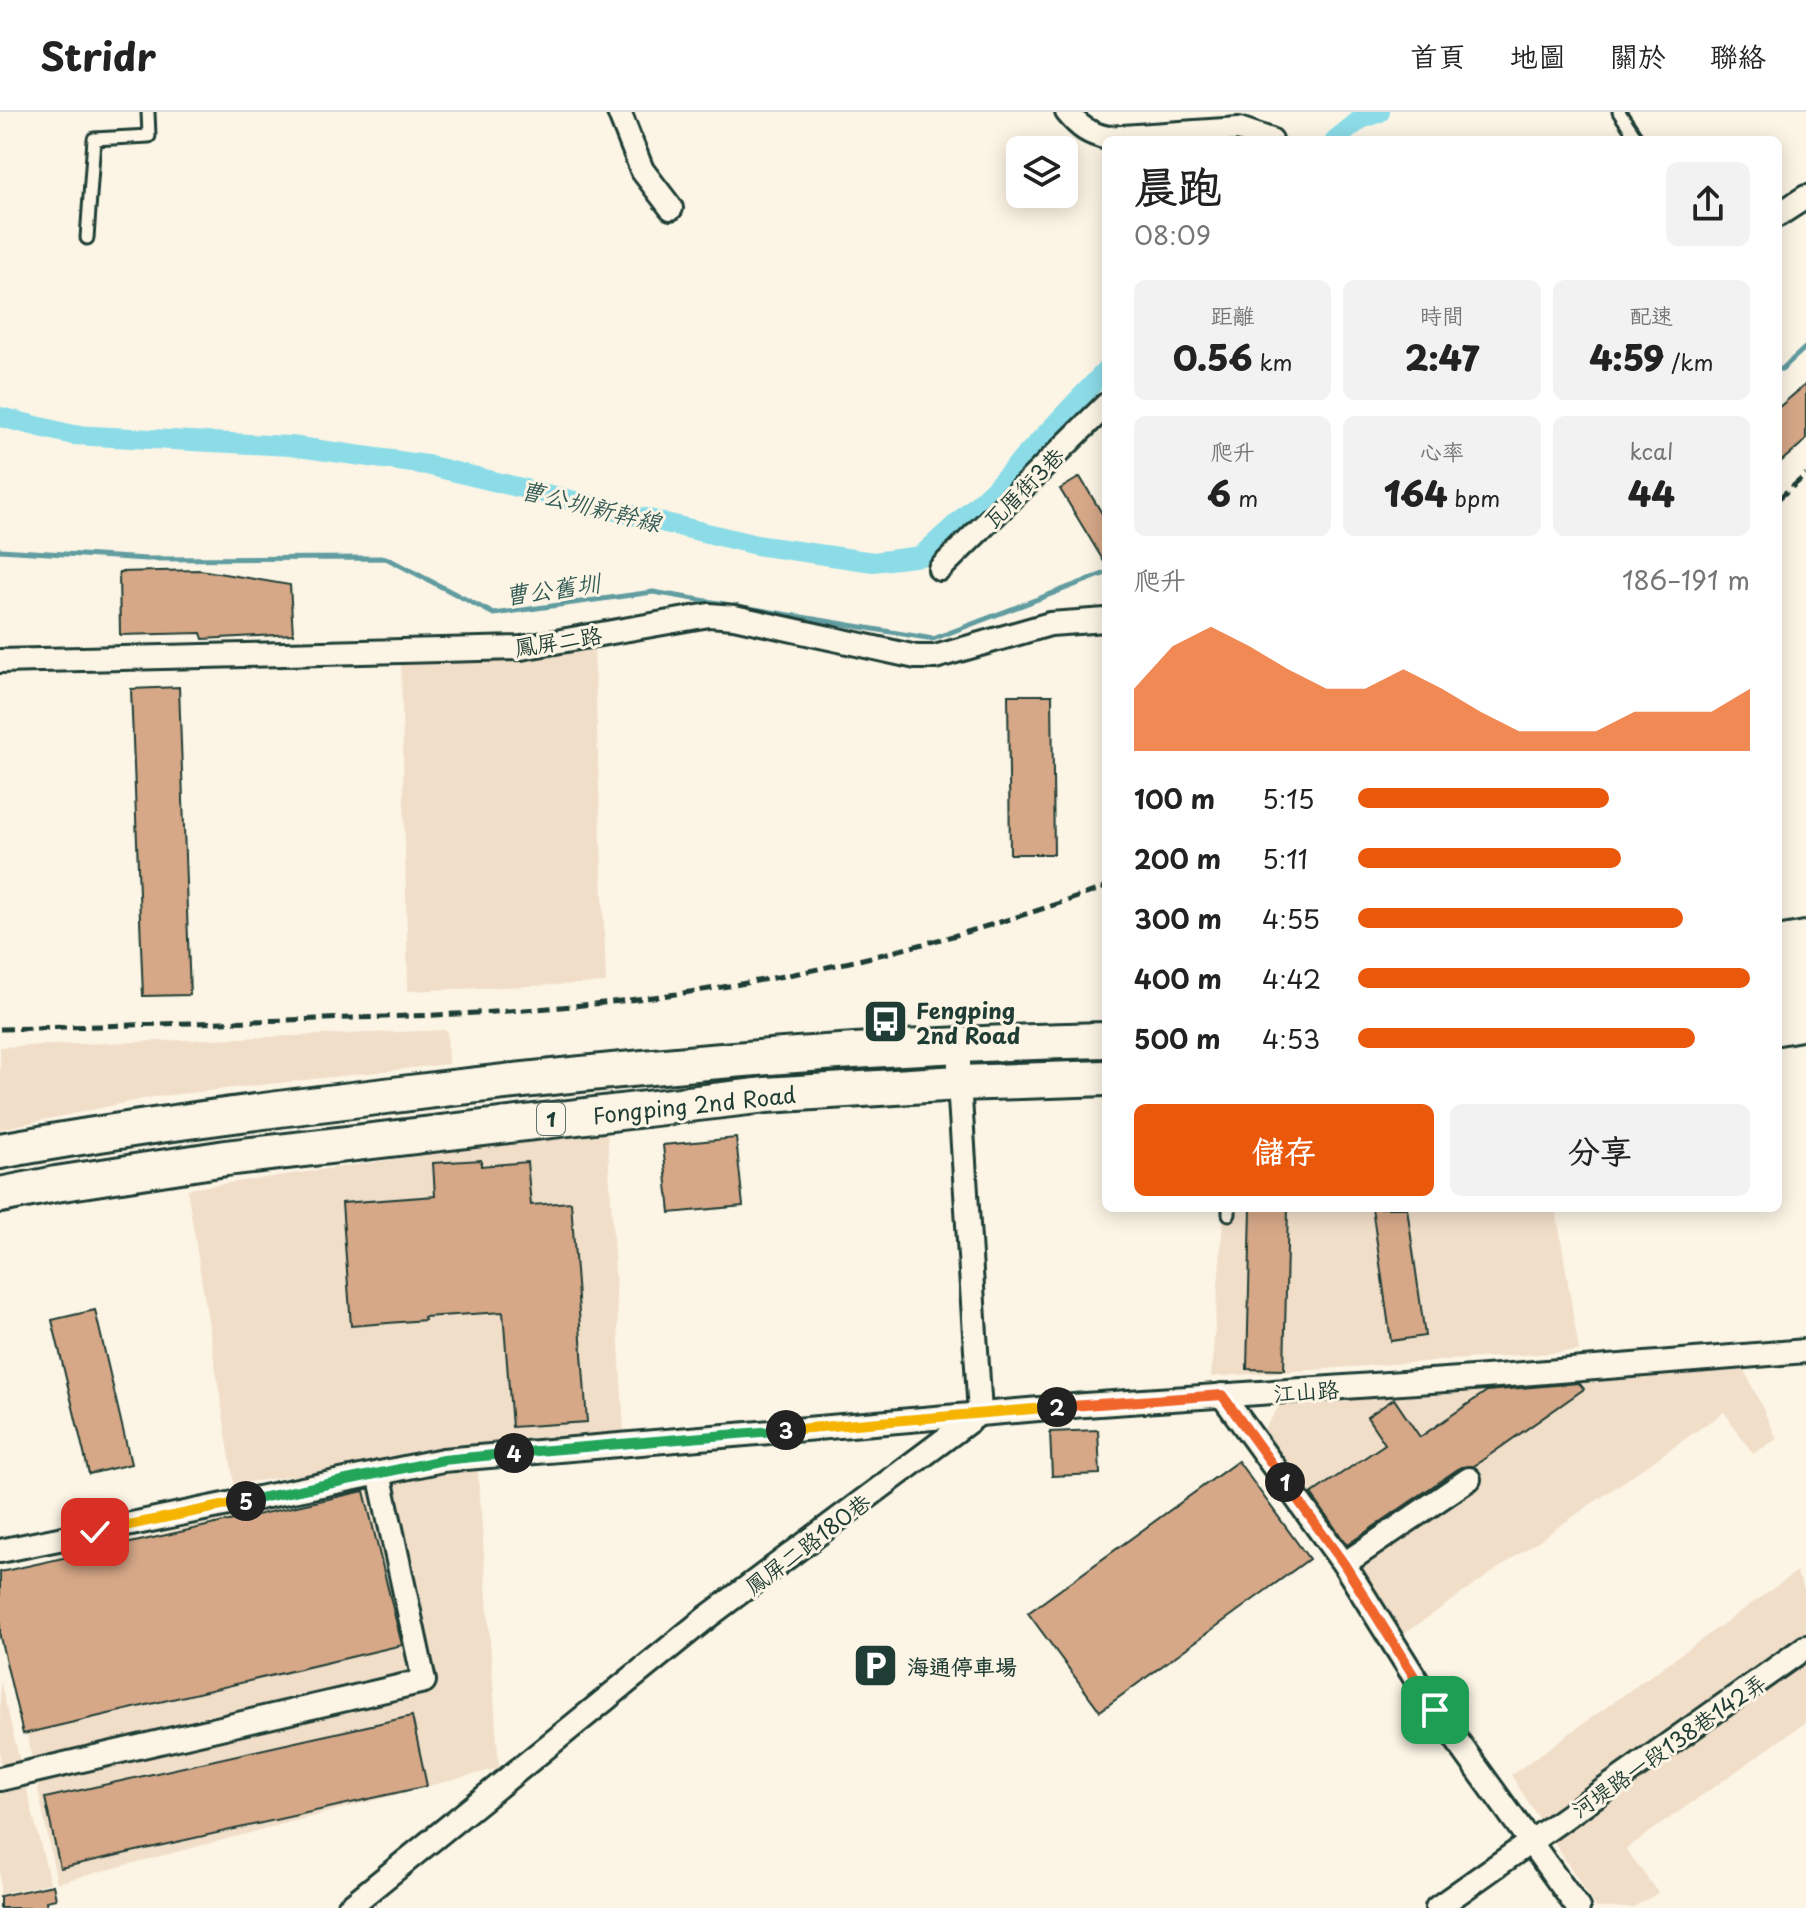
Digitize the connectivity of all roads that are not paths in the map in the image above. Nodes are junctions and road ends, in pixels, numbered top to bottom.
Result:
1 (148, 112) edge
2 (619, 112) edge
3 (1067, 112) edge
4 (1619, 112) edge
5 (1137, 136) edge
6 (1259, 136) edge
7 (1635, 136) edge
8 (1102, 137) edge
9 (1806, 197) edge
10 (671, 208) dead end
11 (1782, 212) edge
12 (87, 238) dead end
13 (1102, 409) edge
14 (940, 569) dead end
15 (1102, 620) edge
16 (0, 661) edge
17 (1806, 939) edge
18 (1782, 943) edge
19 (1806, 965) edge
20 (1782, 969) edge
21 (1782, 1002) edge
22 (1800, 1017) edge
23 (1102, 1040) edge
24 (959, 1043) junction
25 (1102, 1078) edge
26 (959, 1083) junction
27 (434, 1090) junction
28 (436, 1132) junction
29 (0, 1151) edge
30 (0, 1195) edge
31 (1806, 1351) edge
32 (1222, 1395) junction
33 (980, 1413) junction
34 (379, 1473) junction
35 (1469, 1479) dead end
36 (0, 1551) edge
37 (1344, 1564) junction
38 (1806, 1647) edge
39 (0, 1779) edge
40 (1530, 1844) junction
41 (348, 1908) edge
42 (1437, 1908) edge
43 (1578, 1908) edge

1 - 12 lane
2 - 10 street
3 - 8 street
4 - 7 lane
5 - 6 street
9 - 11 street
13 - 14 street, 瓦厝街3巷
15 - 16 street, 鳳屏二路
17 - 18 main road
19 - 20 main road
21 - 22 main road
23 - 24 main road, Fongping 2nd Road / 1
24 - 26 street
24 - 27 main road, Fongping 2nd Road / 1
25 - 26 main road, Fongping 2nd Road / 1
26 - 28 main road, Fongping 2nd Road / 1
26 - 33 street
27 - 28 main road
27 - 29 main road, Fongping 2nd Road / 1
28 - 30 main road, Fongping 2nd Road / 1
31 - 32 street, 江山路
32 - 33 street, 江山路
32 - 37 street
33 - 34 street, 江山路
33 - 41 street, 鳳屏二路180巷
34 - 36 street, 江山路
34 - 39 street
35 - 37 street
37 - 40 street
38 - 40 street, 河堤路一段138巷142弄
40 - 42 street, 河堤路一段138巷142弄
40 - 43 street

